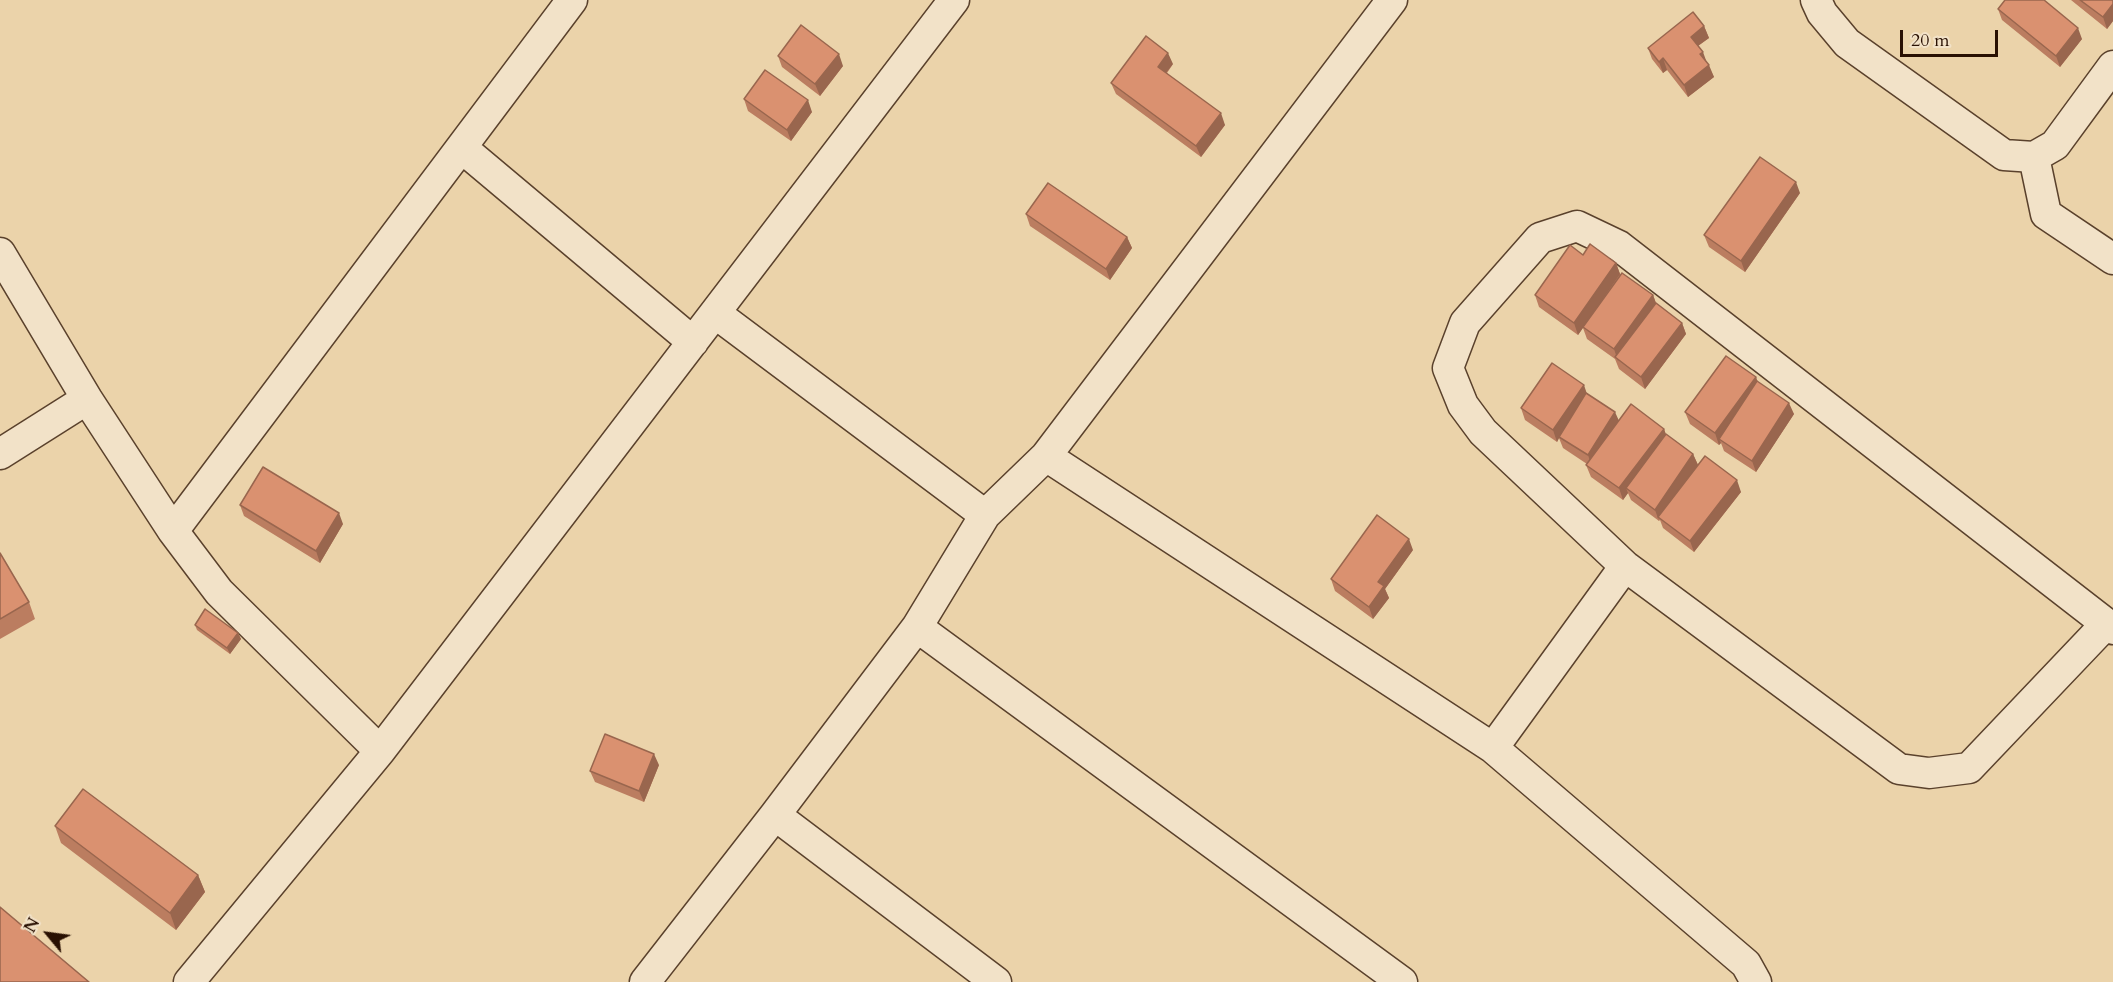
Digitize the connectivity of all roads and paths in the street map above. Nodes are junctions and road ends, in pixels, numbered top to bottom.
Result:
1 (572, 0) edge
2 (954, 0) edge
3 (1392, 0) edge
4 (1816, 0) edge
5 (2113, 66) edge
6 (462, 148) junction
7 (2034, 157) junction
8 (0, 253) edge
9 (2113, 259) edge
10 (716, 313) junction
11 (693, 342) junction
12 (87, 399) junction
13 (0, 454) edge
14 (1046, 456) junction
15 (985, 516) junction
16 (173, 531) junction
17 (1625, 566) junction
18 (917, 627) junction
19 (2109, 627) edge
20 (1493, 748) junction
21 (380, 751) junction
22 (775, 815) junction
23 (189, 982) edge
24 (645, 982) edge
25 (996, 982) edge
26 (1402, 982) edge
27 (1756, 982) edge

1 - 6 street
2 - 10 street
3 - 14 street
4 - 7 street
5 - 7 street
6 - 11 street
6 - 16 street
7 - 9 street
8 - 12 street
10 - 11 street
10 - 15 street
11 - 21 street
12 - 13 street
12 - 16 street
14 - 15 street
14 - 20 street
15 - 18 street
16 - 21 street
17 - 19 street
17 - 19 street
17 - 20 street
18 - 22 street
18 - 26 street
20 - 27 street
21 - 23 street
22 - 24 street
22 - 25 street

